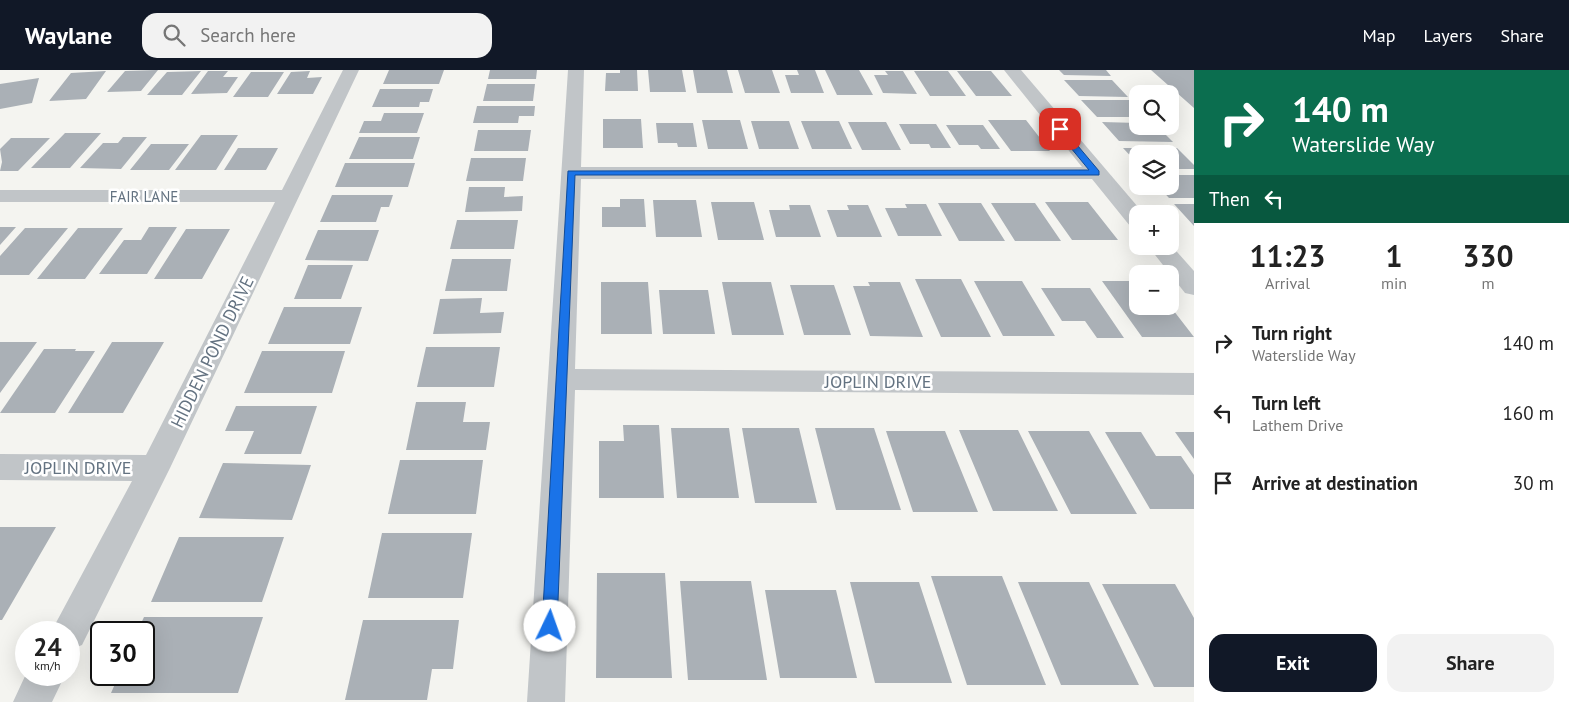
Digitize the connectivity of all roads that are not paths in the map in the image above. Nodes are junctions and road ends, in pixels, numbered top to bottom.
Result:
1 (351, 70) edge
2 (576, 70) edge
3 (1012, 70) edge
4 (571, 173) junction
5 (1096, 173) junction
6 (0, 196) edge
7 (289, 196) junction
8 (1129, 211) edge
9 (1167, 255) edge
10 (1194, 287) edge
11 (561, 379) junction
12 (1194, 384) edge
13 (0, 467) edge
14 (155, 468) junction
15 (75, 621) edge
16 (40, 686) edge
17 (32, 702) edge
18 (546, 702) edge

1 - 7 street, HIDDEN POND DRIVE
2 - 4 street
3 - 5 street
4 - 5 street
4 - 11 street
5 - 8 street
6 - 7 street, FAIR LANE
7 - 14 street, HIDDEN POND DRIVE
9 - 10 street
11 - 12 street, JOPLIN DRIVE
11 - 18 street
13 - 14 street, JOPLIN DRIVE
14 - 15 street, HIDDEN POND DRIVE
16 - 17 street

